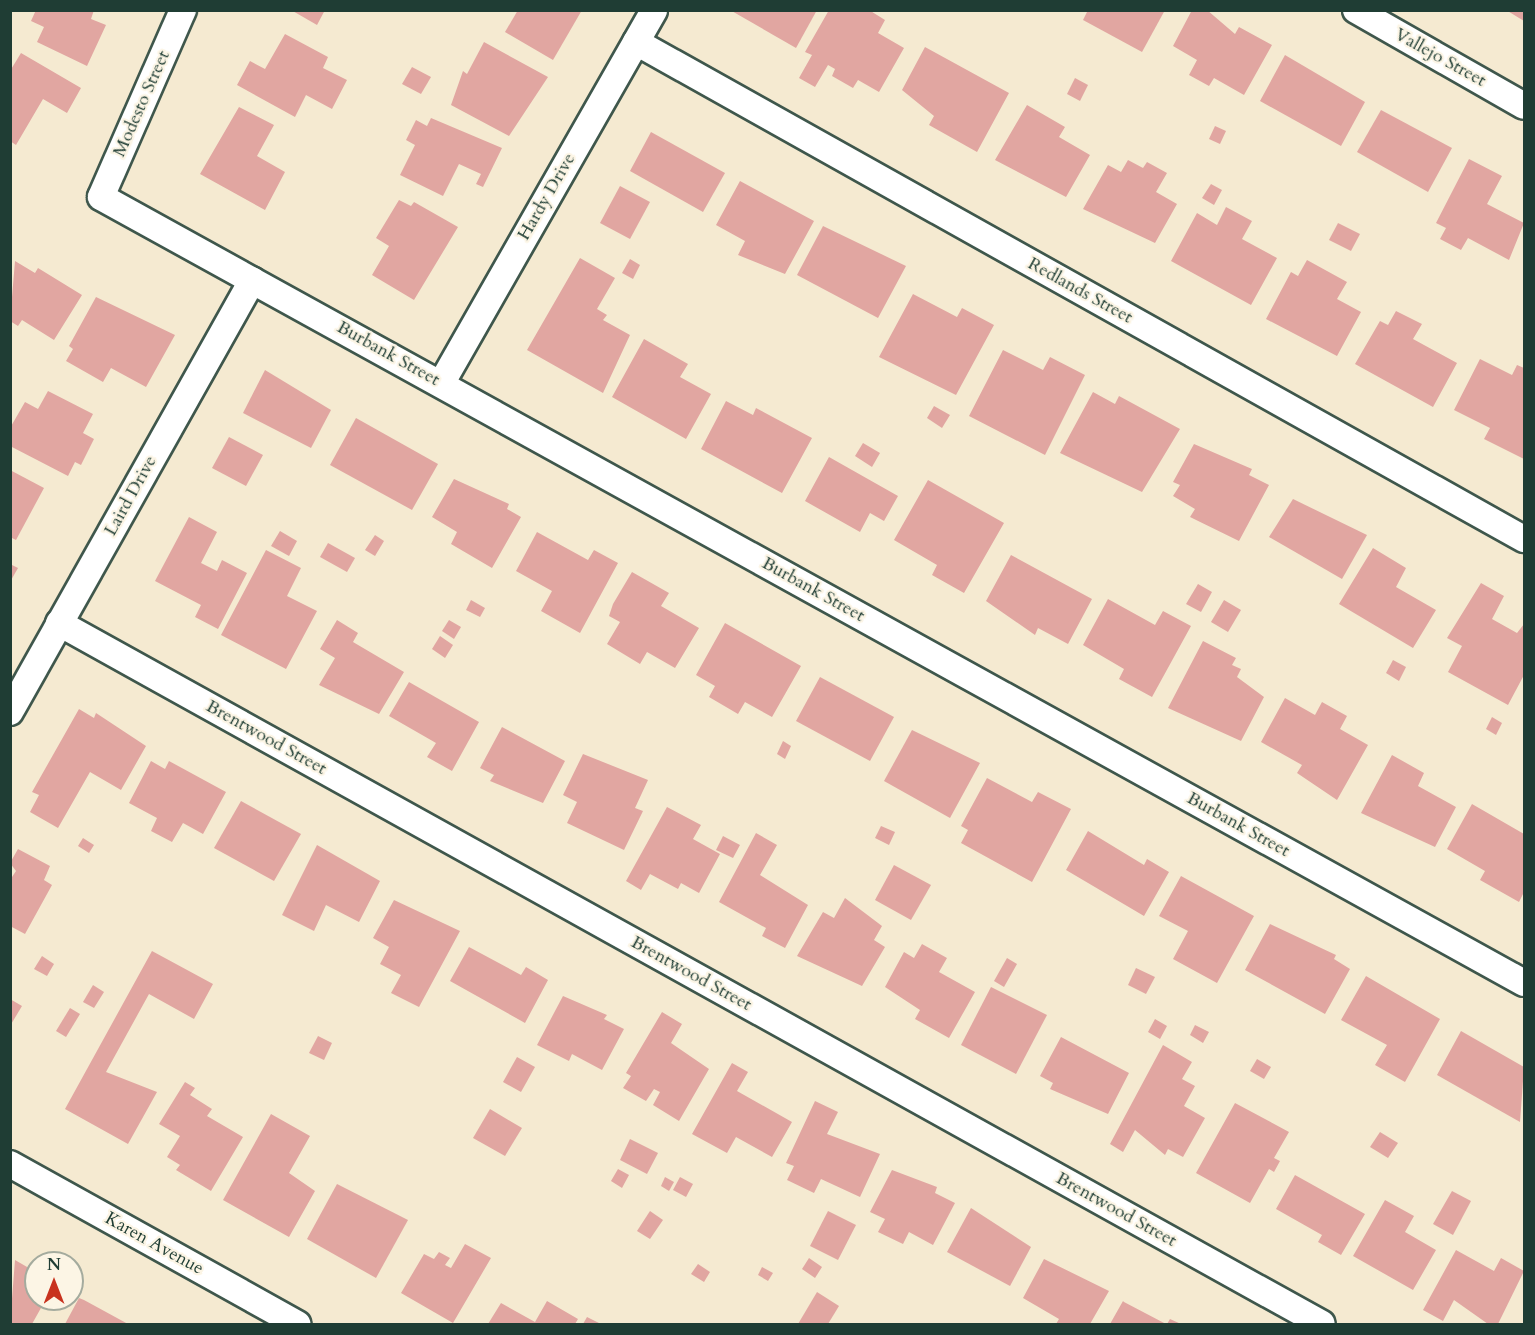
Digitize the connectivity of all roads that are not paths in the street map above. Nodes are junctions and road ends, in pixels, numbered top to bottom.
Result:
1 (183, 10) edge
2 (654, 10) edge
3 (1356, 10) edge
4 (636, 42) junction
5 (1524, 106) edge
6 (101, 197) joint
7 (252, 280) junction
8 (441, 384) junction
9 (1524, 539) edge
10 (59, 624) junction
11 (10, 712) edge
12 (1524, 983) edge
13 (10, 1164) edge
14 (298, 1324) edge
15 (1322, 1324) edge

1 - 6 street, Modesto Street
2 - 4 street, Hardy Drive
3 - 5 street, Vallejo Street
4 - 8 street, Hardy Drive
4 - 9 street, Redlands Street
6 - 7 street, Burbank Street
7 - 8 street, Burbank Street
7 - 10 street, Laird Drive
8 - 12 street, Burbank Street
10 - 11 street, Laird Drive
10 - 15 street, Brentwood Street
13 - 14 street, Karen Avenue

